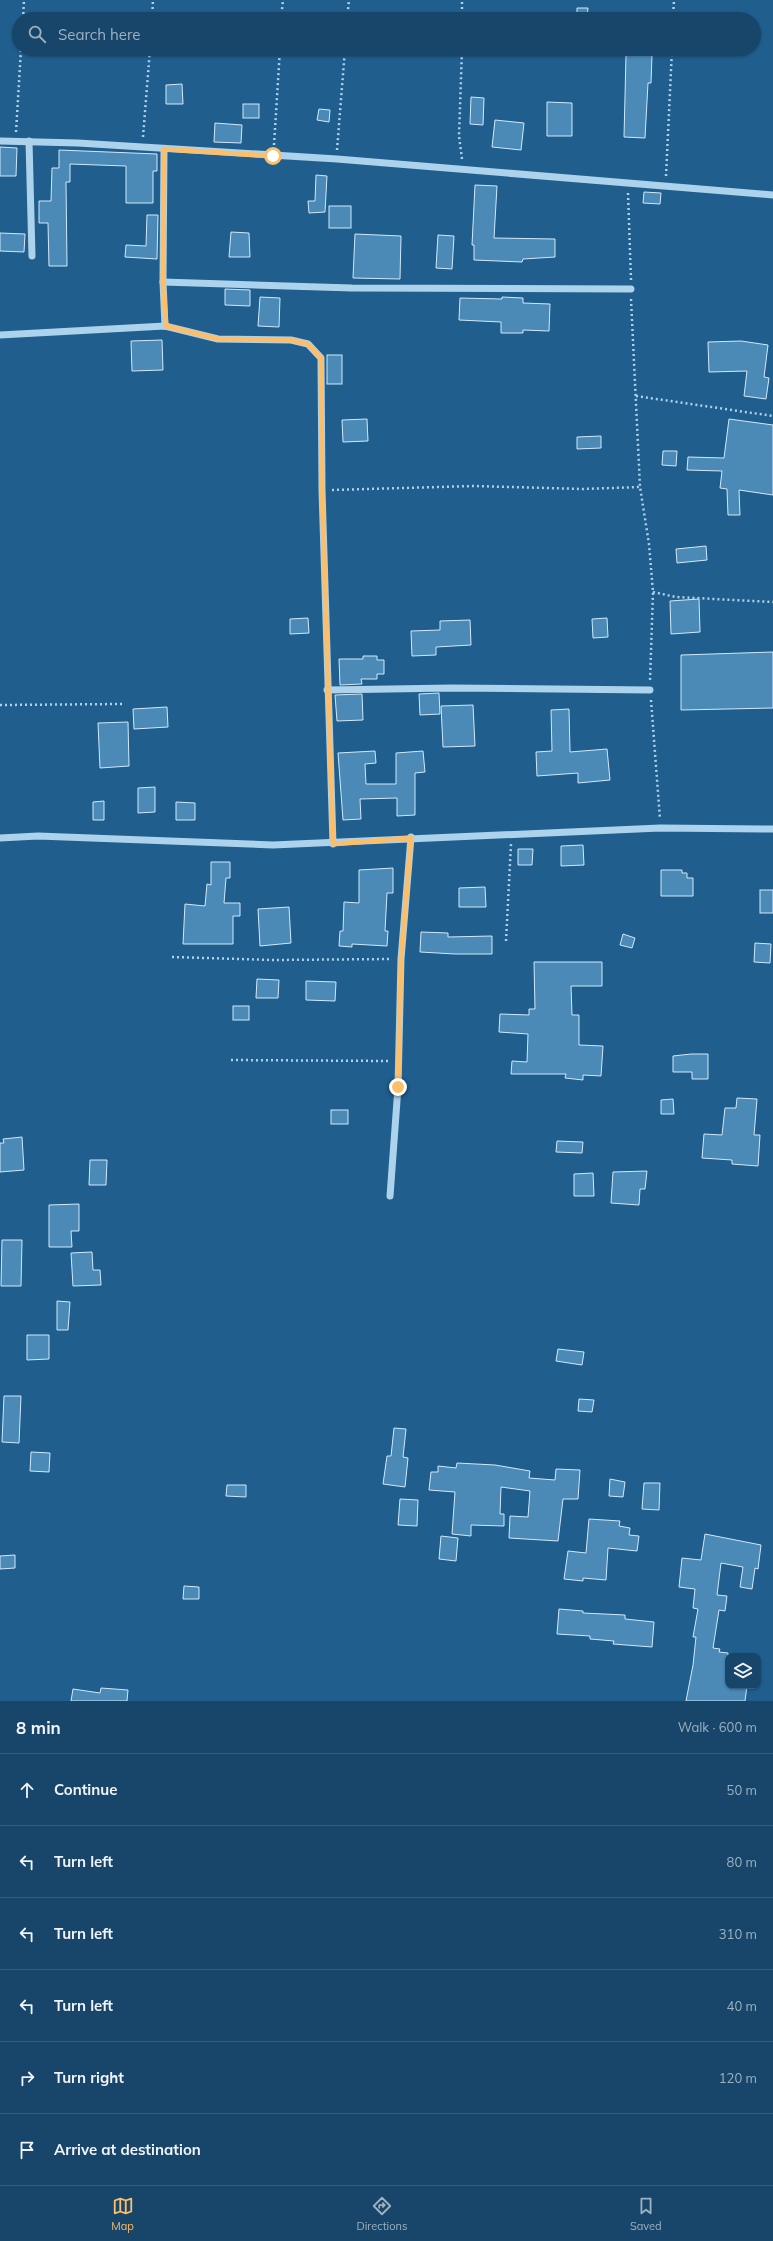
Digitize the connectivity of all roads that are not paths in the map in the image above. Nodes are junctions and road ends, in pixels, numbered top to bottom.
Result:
1 (0, 141) edge
2 (29, 141) junction
3 (164, 149) junction
4 (773, 195) edge
5 (32, 256) dead end
6 (163, 282) junction
7 (631, 289) road end
8 (166, 326) junction
9 (0, 335) edge
10 (328, 690) junction
11 (650, 690) road end
12 (773, 829) edge
13 (0, 838) edge
14 (411, 838) junction
15 (333, 844) junction
16 (390, 1196) dead end

1 - 2 street
2 - 3 street
2 - 5 street
3 - 4 street
3 - 6 street
6 - 7 street
6 - 8 street
8 - 9 street
8 - 10 street
10 - 11 street
10 - 15 street
12 - 14 street
13 - 15 street
14 - 15 street
14 - 16 street

